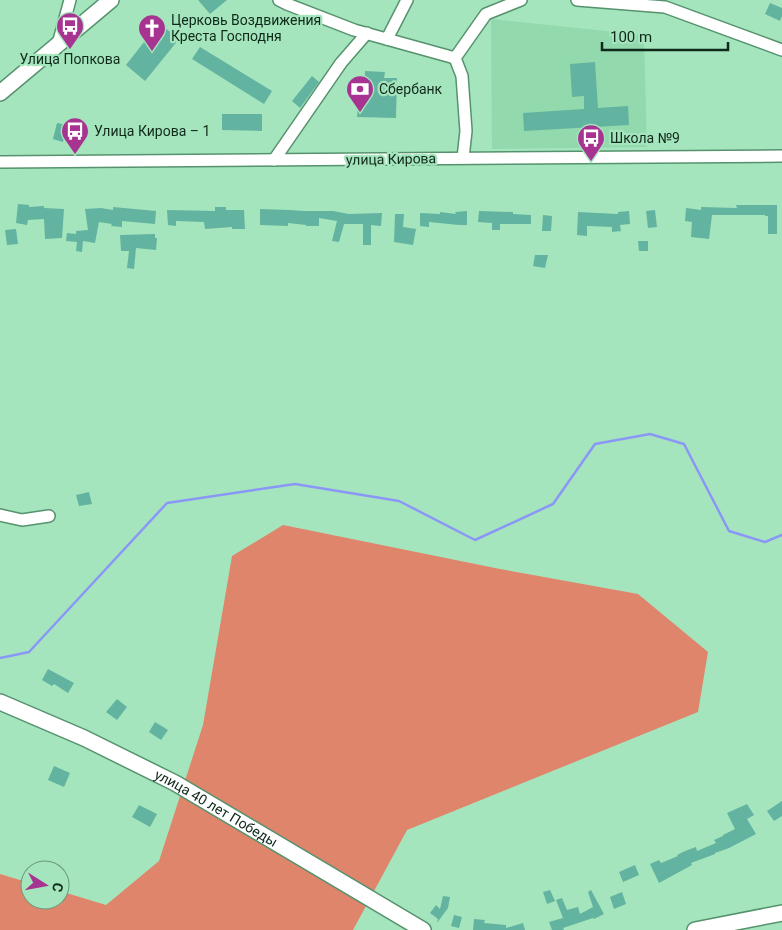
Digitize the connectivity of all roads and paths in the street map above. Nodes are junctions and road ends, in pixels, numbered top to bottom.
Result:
1 (70, 0) edge
2 (112, 0) edge
3 (279, 0) edge
4 (407, 0) edge
5 (521, 0) edge
6 (577, 0) edge
7 (367, 33) junction
8 (387, 39) junction
9 (58, 44) junction
10 (782, 50) edge
11 (455, 58) junction
12 (0, 93) edge
13 (782, 156) edge
14 (463, 158) junction
15 (274, 160) junction
16 (0, 162) edge
17 (0, 515) edge
18 (49, 516) dead end
19 (0, 702) edge
20 (782, 913) edge
21 (416, 928) edge
22 (695, 930) edge

1 - 9 street
2 - 9 main road
3 - 7 street
4 - 8 street
5 - 11 street
6 - 10 street
7 - 8 street
7 - 15 street
8 - 11 street
9 - 12 main road
11 - 14 street
13 - 14 street, улица Кирова
14 - 15 street, улица Кирова
15 - 16 street, улица Кирова
17 - 18 street
19 - 21 main road, улица 40 лет Победы
20 - 22 main road

